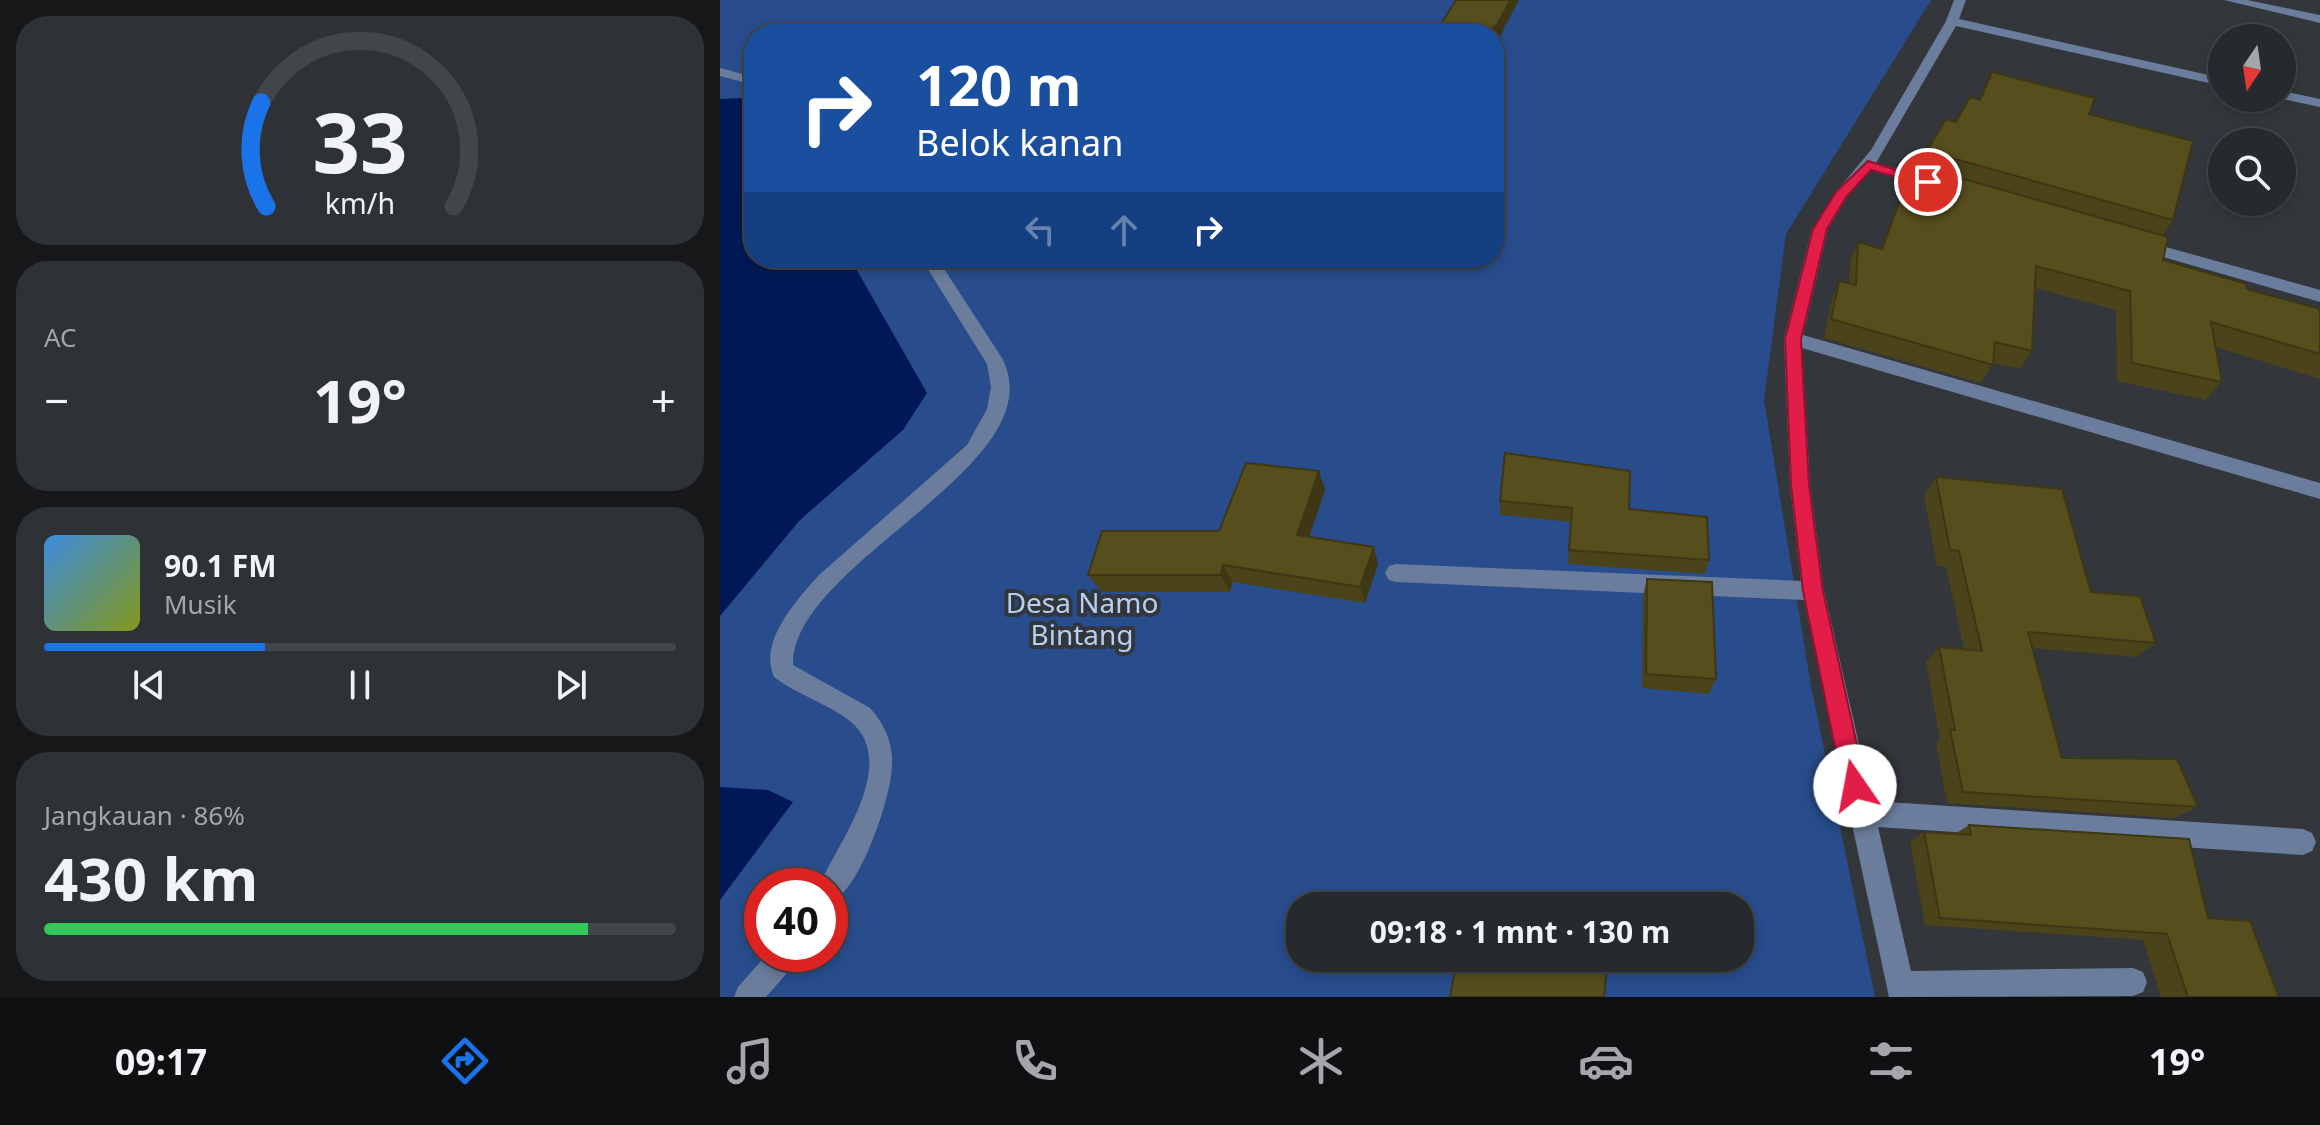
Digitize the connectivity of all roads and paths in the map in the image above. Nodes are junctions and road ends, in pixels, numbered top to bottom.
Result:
1 (1960, 0) edge
2 (2230, 0) edge
3 (2320, 19) edge
4 (1952, 21) junction
5 (720, 72) edge
6 (744, 78) edge
7 (2208, 79) edge
8 (2296, 98) edge
9 (2320, 103) edge
10 (1868, 165) junction
11 (1958, 191) edge
12 (2121, 239) edge
13 (935, 268) edge
14 (2320, 296) edge
15 (1793, 339) junction
16 (2320, 491) edge
17 (1396, 573) dead end
18 (1813, 591) junction
19 (1860, 813) junction
20 (2303, 842) dead end
21 (845, 868) edge
22 (770, 972) edge
23 (2133, 982) dead end
24 (1902, 991) edge
25 (748, 997) edge

1 - 4 street
2 - 3 street
4 - 7 street
4 - 10 street
5 - 6 street
8 - 9 street
10 - 11 street
10 - 15 street
12 - 14 street
13 - 21 street
15 - 16 street
15 - 18 street
17 - 18 street
18 - 19 street
19 - 20 street
19 - 24 street
22 - 25 street
23 - 24 street

